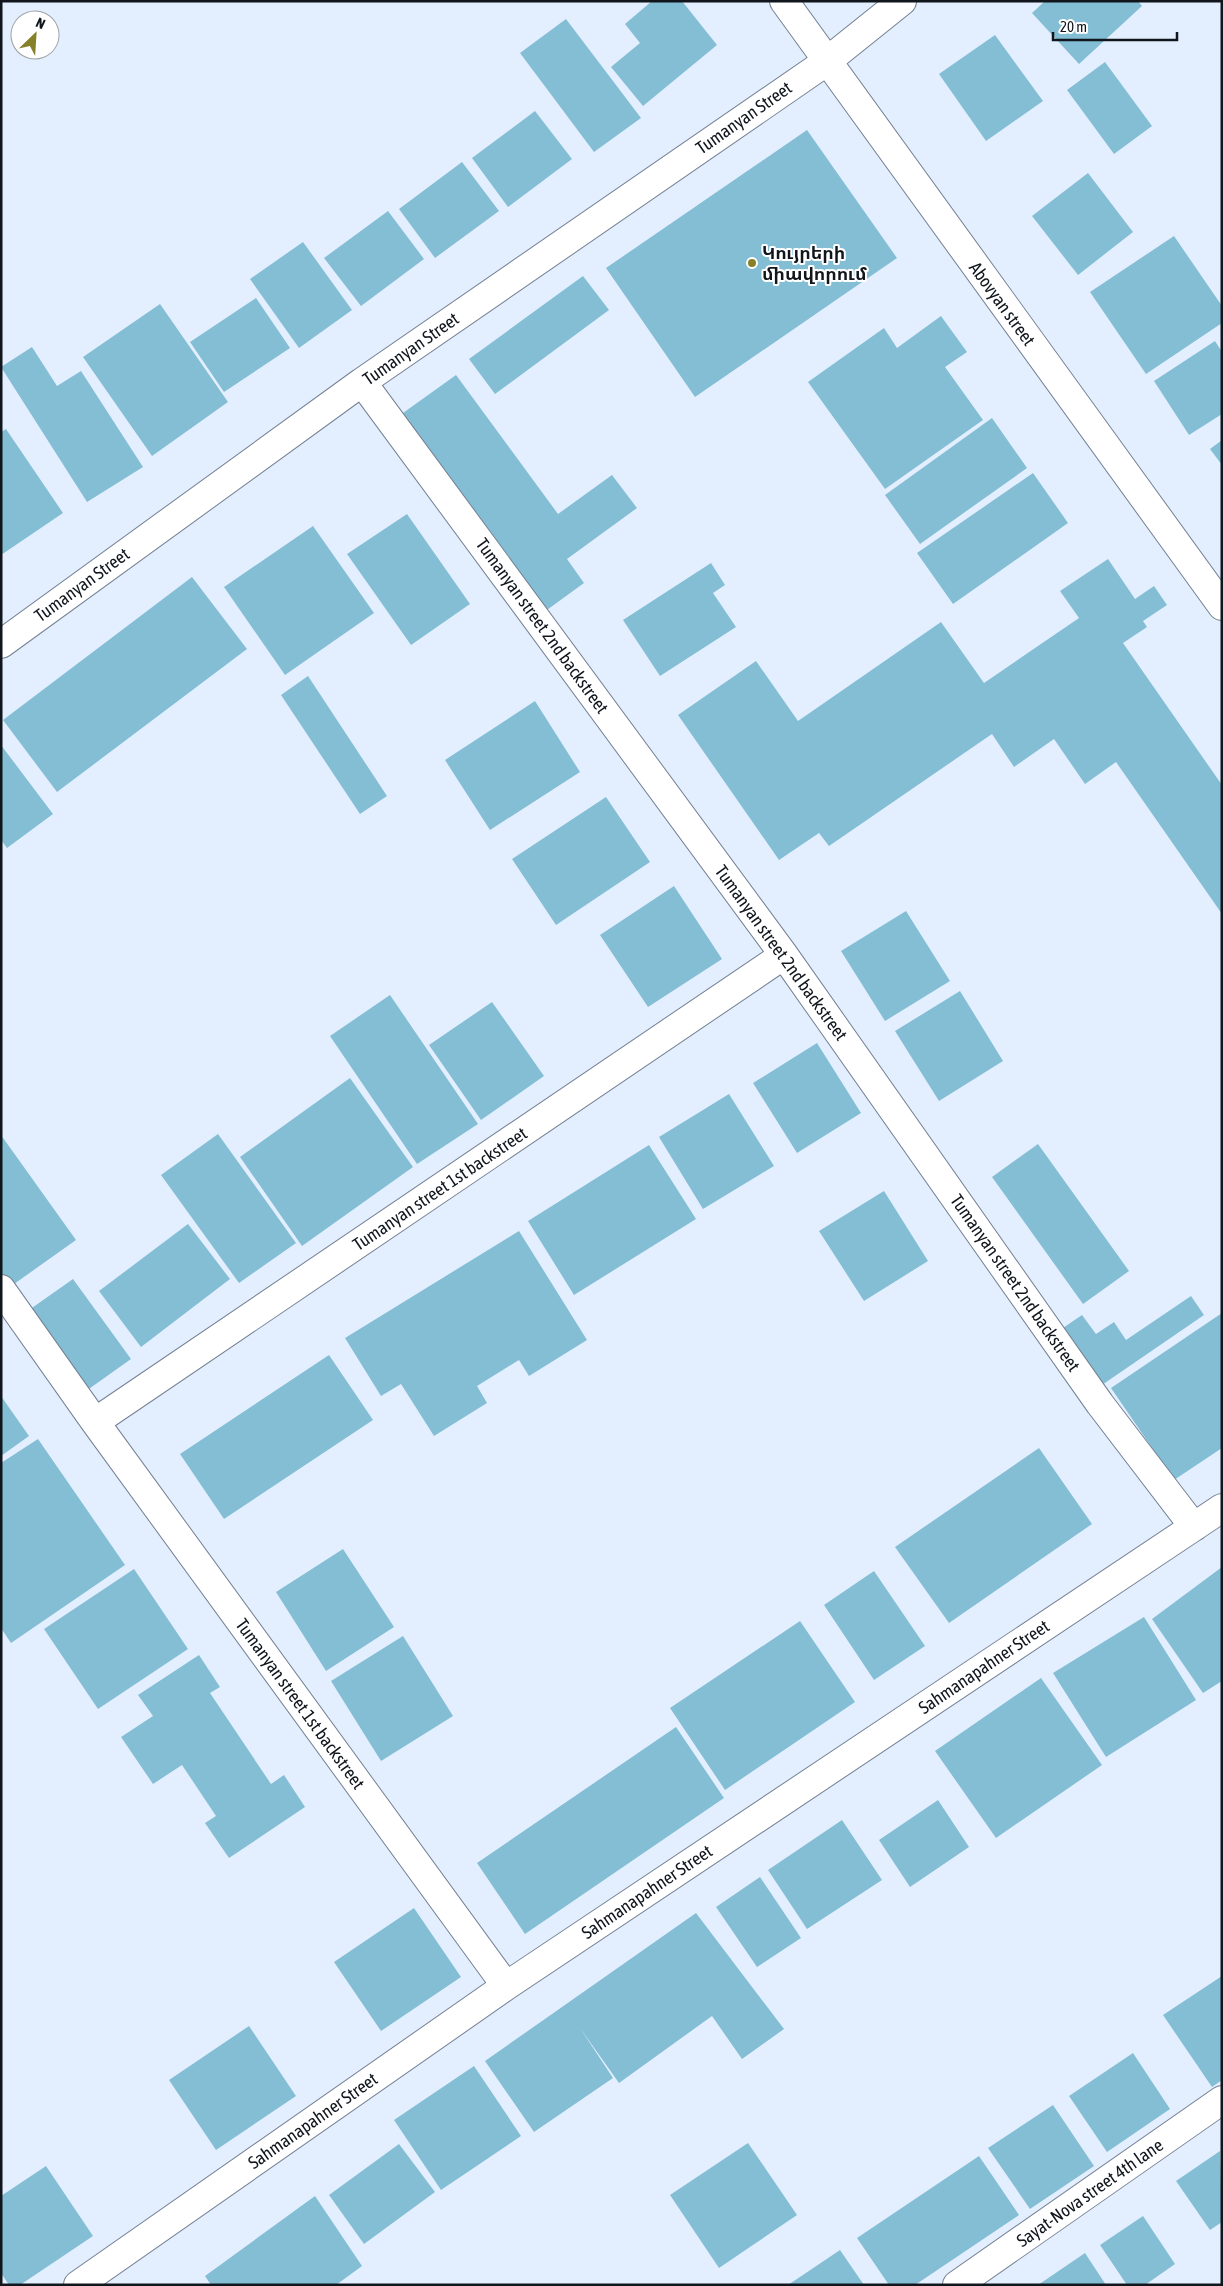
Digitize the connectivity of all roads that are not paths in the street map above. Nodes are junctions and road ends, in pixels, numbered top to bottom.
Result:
1 (784, 1) edge
2 (902, 1) edge
3 (826, 62) junction
4 (362, 382) junction
5 (1222, 606) edge
6 (1, 644) edge
7 (784, 955) junction
8 (1, 1289) edge
9 (95, 1422) junction
10 (1222, 1508) edge
11 (1194, 1527) junction
12 (506, 1986) junction
13 (1222, 2100) edge
14 (78, 2285) edge
15 (958, 2285) edge

1 - 3 street, Abovyan street
2 - 3 street, Tumanyan Street
3 - 4 street, Tumanyan Street
3 - 5 street, Abovyan street
4 - 6 street, Tumanyan Street
4 - 7 street, Tumanyan street 2nd backstreet
7 - 9 street, Tumanyan street 1st backstreet
7 - 11 street, Tumanyan street 2nd backstreet
8 - 9 street, Tumanyan street 1st backstreet
9 - 12 street, Tumanyan street 1st backstreet
10 - 11 street, Sahmanapahner Street
11 - 12 street, Sahmanapahner Street
12 - 14 street, Sahmanapahner Street
13 - 15 street, Sayat-Nova street 4th lane

